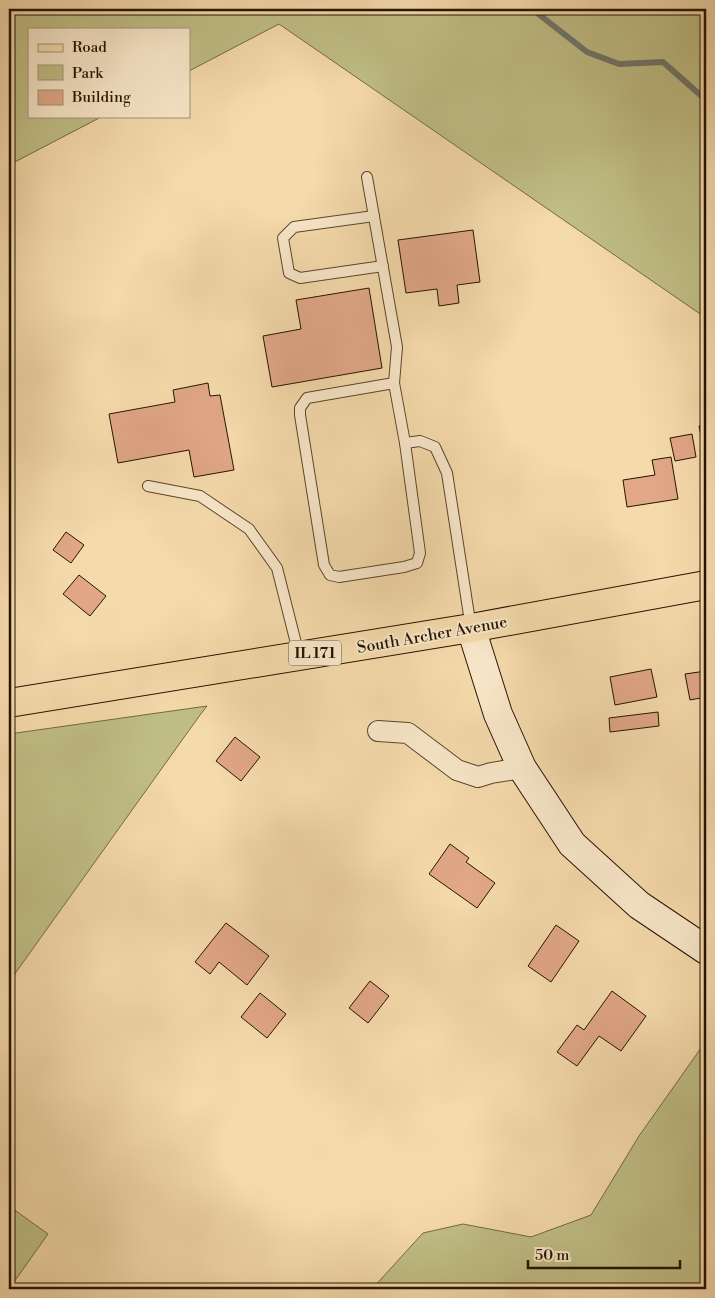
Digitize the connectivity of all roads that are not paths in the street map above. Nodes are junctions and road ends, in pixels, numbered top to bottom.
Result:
1 (367, 177) dead end
2 (374, 216) junction
3 (383, 266) junction
4 (394, 383) junction
5 (405, 443) junction
6 (148, 486) dead end
7 (706, 585) edge
8 (471, 628) junction
9 (299, 656) junction
10 (9, 703) edge
11 (378, 730) dead end
12 (522, 768) junction
13 (706, 950) edge

1 - 2 lane
2 - 3 lane
2 - 3 lane
3 - 4 lane
4 - 5 lane
4 - 5 lane
5 - 8 lane
6 - 9 lane
7 - 8 main road, South Archer Avenue / IL 171
8 - 9 main road, South Archer Avenue / IL 171
8 - 12 street
9 - 10 main road, South Archer Avenue / IL 171
11 - 12 street
12 - 13 street

